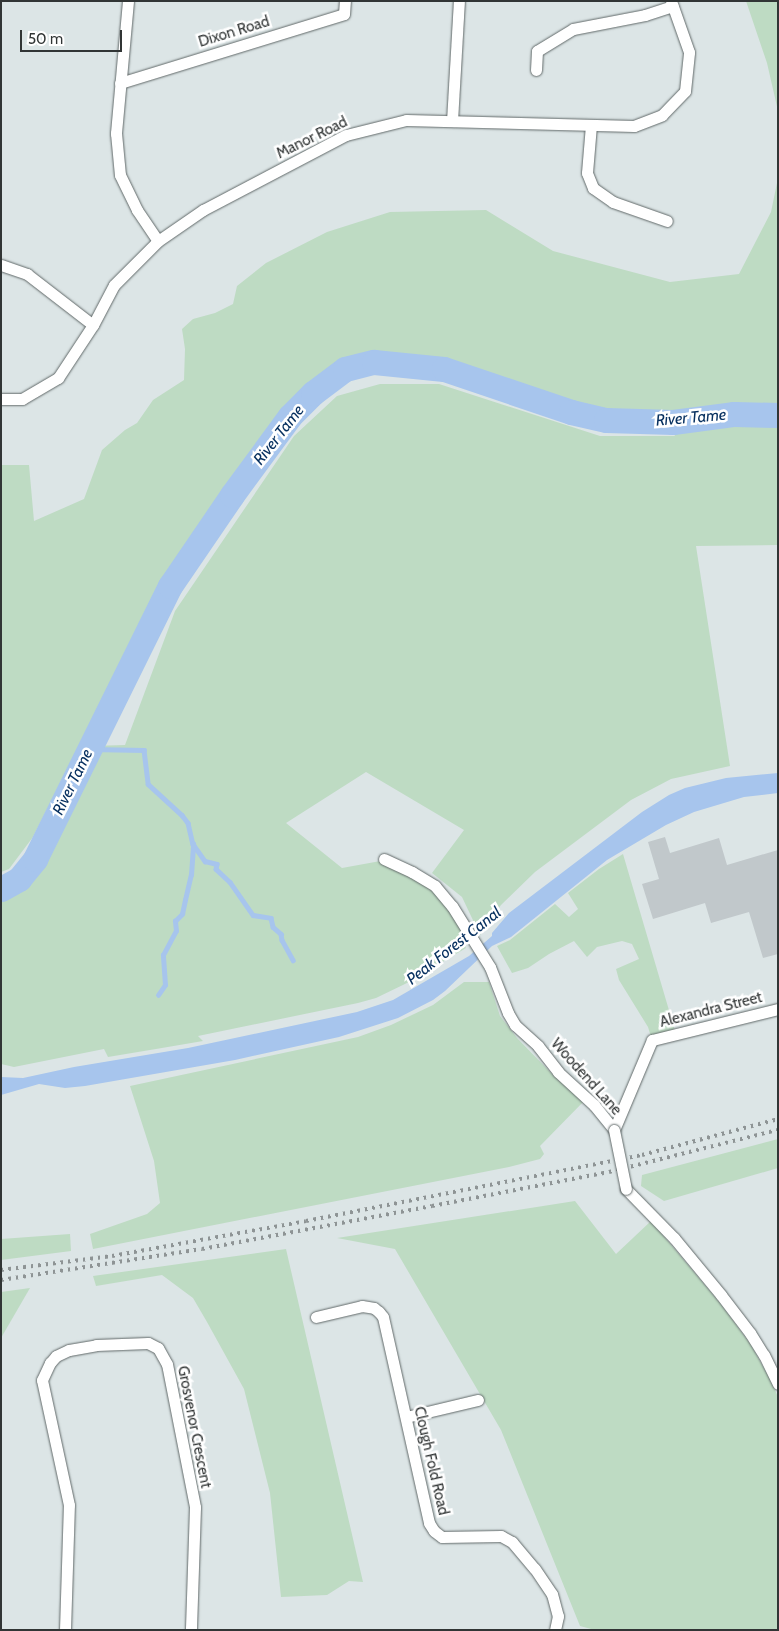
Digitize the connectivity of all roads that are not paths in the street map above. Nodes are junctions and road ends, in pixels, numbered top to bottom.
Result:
1 (128, 1) edge
2 (345, 1) edge
3 (458, 1) edge
4 (672, 4) edge
5 (536, 70) dead end
6 (120, 83) junction
7 (452, 121) junction
8 (591, 125) junction
9 (667, 221) dead end
10 (158, 240) junction
11 (1, 265) edge
12 (93, 325) junction
13 (1, 399) edge
14 (384, 859) dead end
15 (778, 1009) edge
16 (614, 1130) junction
17 (316, 1317) dead end
18 (778, 1384) edge
19 (478, 1400) dead end
20 (406, 1417) junction
21 (66, 1630) edge
22 (191, 1630) edge
23 (555, 1630) edge

1 - 6 street
2 - 6 street, Dixon Road
3 - 7 street
4 - 5 street
4 - 8 street, Manor Road
6 - 10 street
7 - 8 street, Manor Road
7 - 10 street, Manor Road
8 - 9 street
10 - 12 street, Manor Road
11 - 12 street
12 - 13 street, Manor Road
14 - 16 street, Woodend Lane
15 - 16 street, Alexandra Street
16 - 18 street, Woodend Lane, bridge
17 - 20 street, Clough Fold Road
19 - 20 street
20 - 23 street, Clough Fold Road
21 - 22 street, Grosvenor Crescent

